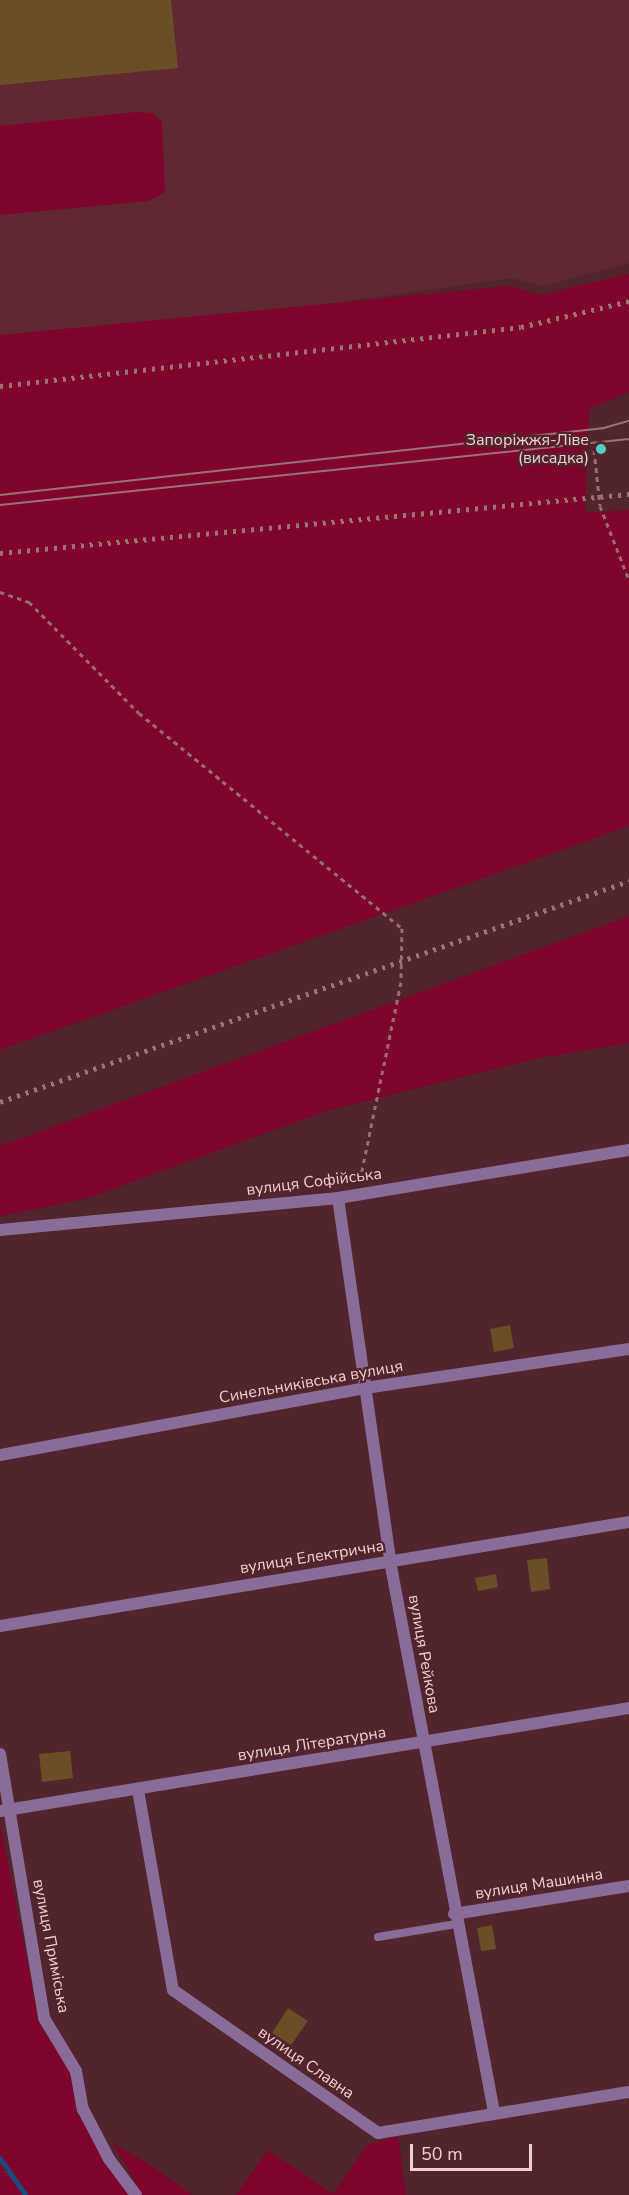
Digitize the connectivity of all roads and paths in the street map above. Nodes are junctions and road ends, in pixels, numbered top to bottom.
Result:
1 (594, 450) dead end
2 (629, 580) edge
3 (0, 592) edge
4 (629, 1150) edge
5 (356, 1196) junction
6 (338, 1198) junction
7 (0, 1230) edge
8 (629, 1349) edge
9 (365, 1388) junction
10 (0, 1455) edge
11 (629, 1522) edge
12 (390, 1561) junction
13 (0, 1626) edge
14 (629, 1708) edge
15 (424, 1742) junction
16 (0, 1754) edge
17 (138, 1790) junction
18 (5, 1810) edge
19 (629, 1886) edge
20 (455, 1919) junction
21 (378, 1937) dead end
22 (629, 2092) edge
23 (494, 2112) junction
24 (136, 2195) edge

1 - 2 path
3 - 5 path
4 - 5 street, вулиця Софійська
5 - 6 street, вулиця Софійська
6 - 7 street, вулиця Софійська
6 - 9 street, вулиця Рейкова
8 - 9 street, Синельниківська вулиця
9 - 10 street, Синельниківська вулиця
9 - 12 street, вулиця Рейкова
11 - 12 street, вулиця Електрична
12 - 13 street, вулиця Електрична
12 - 15 street, вулиця Рейкова
14 - 15 street, вулиця Літературна
15 - 17 street, вулиця Літературна
15 - 20 street, вулиця Рейкова
16 - 18 street, вулиця Приміська
17 - 18 street, вулиця Літературна
17 - 23 street, вулиця Славна
18 - 24 street, вулиця Приміська
19 - 20 street, вулиця Машинна
20 - 21 lane
20 - 23 street, вулиця Рейкова
22 - 23 street, вулиця Славна

